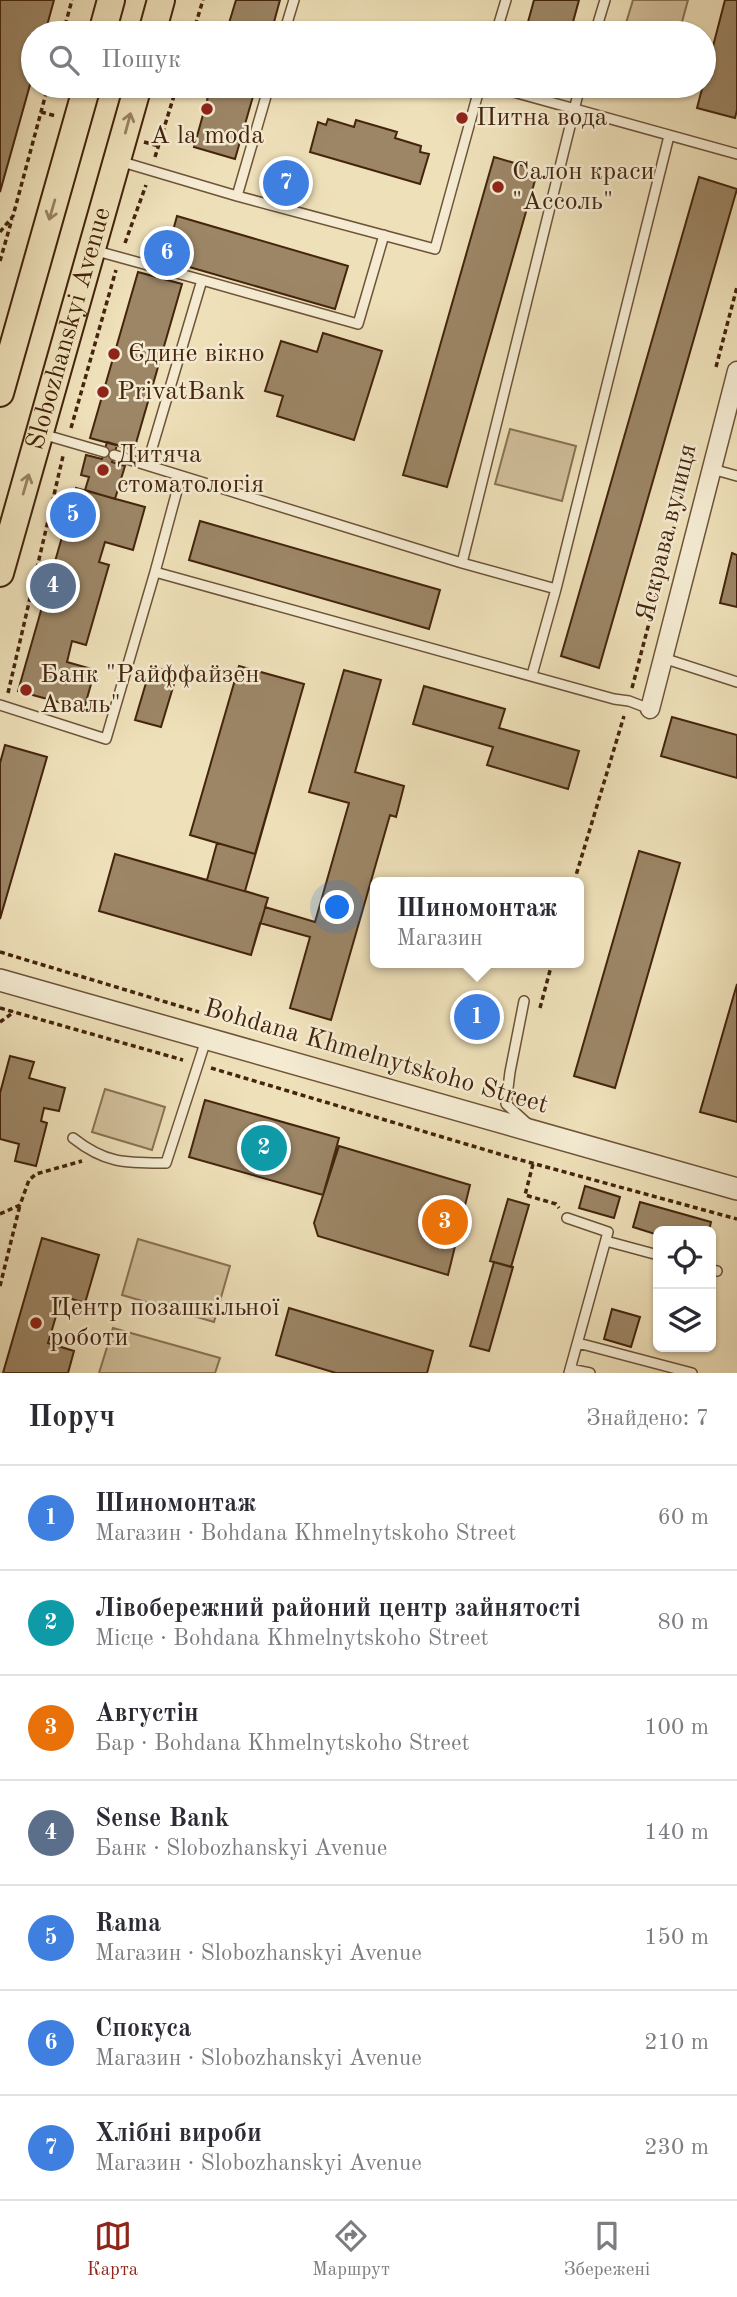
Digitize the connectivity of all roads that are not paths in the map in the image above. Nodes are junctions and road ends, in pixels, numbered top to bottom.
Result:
1 (111, 0) edge
2 (161, 0) edge
3 (294, 0) edge
4 (506, 0) edge
5 (605, 0) edge
6 (105, 21) edge
7 (155, 21) edge
8 (288, 21) edge
9 (500, 21) edge
10 (599, 21) edge
11 (84, 98) edge
12 (135, 98) edge
13 (266, 98) edge
14 (477, 98) edge
15 (535, 98) edge
16 (577, 98) edge
17 (574, 109) junction
18 (669, 136) junction
19 (737, 154) edge
20 (117, 161) junction
21 (237, 196) junction
22 (384, 235) junction
23 (91, 250) junction
24 (202, 280) junction
25 (737, 371) edge
26 (0, 393) edge
27 (40, 433) junction
28 (104, 452) dead end
29 (114, 455) dead end
30 (147, 465) junction
31 (710, 469) junction
32 (181, 476) junction
33 (737, 476) edge
34 (462, 563) junction
35 (155, 572) junction
36 (0, 573) edge
37 (556, 589) junction
38 (663, 659) junction
39 (532, 676) junction
40 (737, 682) edge
41 (2, 705) edge
42 (650, 709) joint
43 (0, 980) edge
44 (524, 1001) dead end
45 (206, 1038) junction
46 (537, 1132) junction
47 (73, 1138) dead end
48 (737, 1189) edge
49 (567, 1218) dead end
50 (606, 1241) junction
51 (653, 1254) edge
52 (578, 1343) junction
53 (570, 1371) edge
54 (590, 1373) edge
55 (692, 1373) edge

1 - 6 main road
2 - 7 main road
3 - 8 lane
4 - 9 lane
5 - 10 lane
11 -> 26 main road, Slobozhanskyi Avenue
20 -> 12 main road, Slobozhanskyi Avenue
13 - 21 lane
14 - 22 lane
15 - 17 lane
16 - 17 lane
17 - 18 lane
17 - 34 lane
18 - 19 lane
18 - 37 lane
20 - 21 lane
20 - 23 main road, Slobozhanskyi Avenue
21 - 22 lane
22 - 24 lane
23 - 24 lane
23 - 27 main road, Slobozhanskyi Avenue
24 - 30 lane
25 - 31 street, Яскрава вулиця
27 - 28 lane
36 -> 27 main road, Slobozhanskyi Avenue
29 - 30 lane
30 - 32 lane
31 - 33 lane
31 - 38 street, Яскрава вулиця
32 - 34 lane
32 - 35 lane
34 - 37 lane
35 - 39 lane
35 - 41 lane
37 - 39 lane
38 - 40 lane
38 - 42 street, Яскрава вулиця
39 - 42 lane
43 - 45 street, Bohdana Khmelnytskoho Street
44 - 46 lane
45 - 46 street, Bohdana Khmelnytskoho Street
45 - 47 lane
46 - 48 street, Bohdana Khmelnytskoho Street
49 - 50 lane
50 - 51 lane
50 - 52 lane
52 - 53 lane
52 - 55 lane
53 - 54 lane

